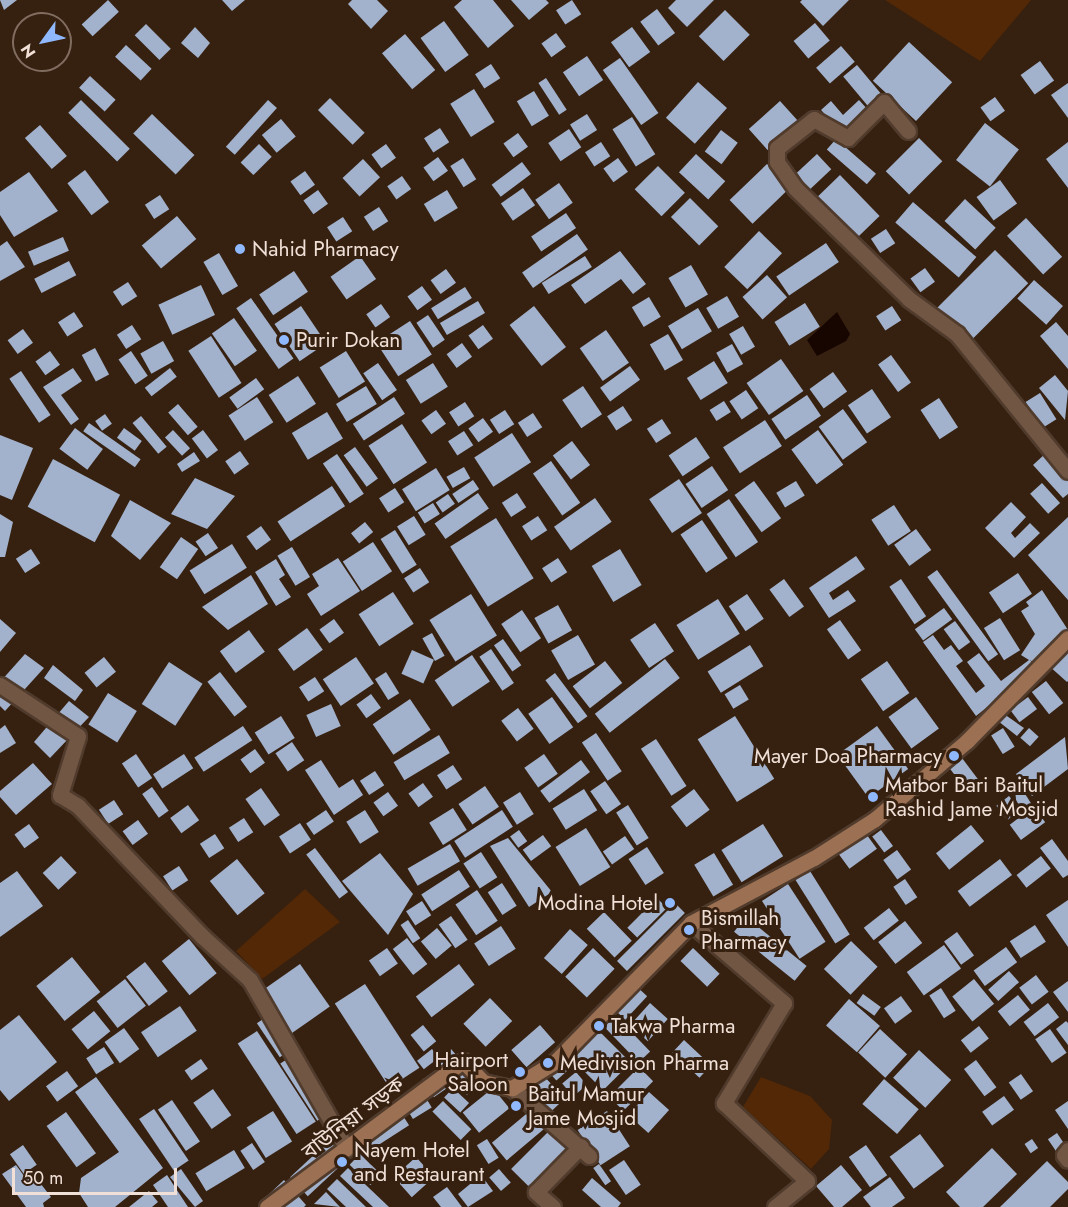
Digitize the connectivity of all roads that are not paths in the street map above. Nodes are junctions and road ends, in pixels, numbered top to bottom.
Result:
1 (908, 131) dead end
2 (1068, 471) edge
3 (1068, 638) edge
4 (0, 685) edge
5 (692, 923) junction
6 (512, 1088) junction
7 (347, 1149) junction
8 (1068, 1150) edge
9 (1068, 1160) edge
10 (267, 1207) edge
11 (553, 1207) edge
12 (775, 1207) edge

1 - 2 street
3 - 5 street
4 - 7 street
5 - 6 street
5 - 12 street
6 - 7 street, বাউনিয়া সড়ক
6 - 11 street
7 - 10 street, বাউনিয়া সড়ক
8 - 9 street

